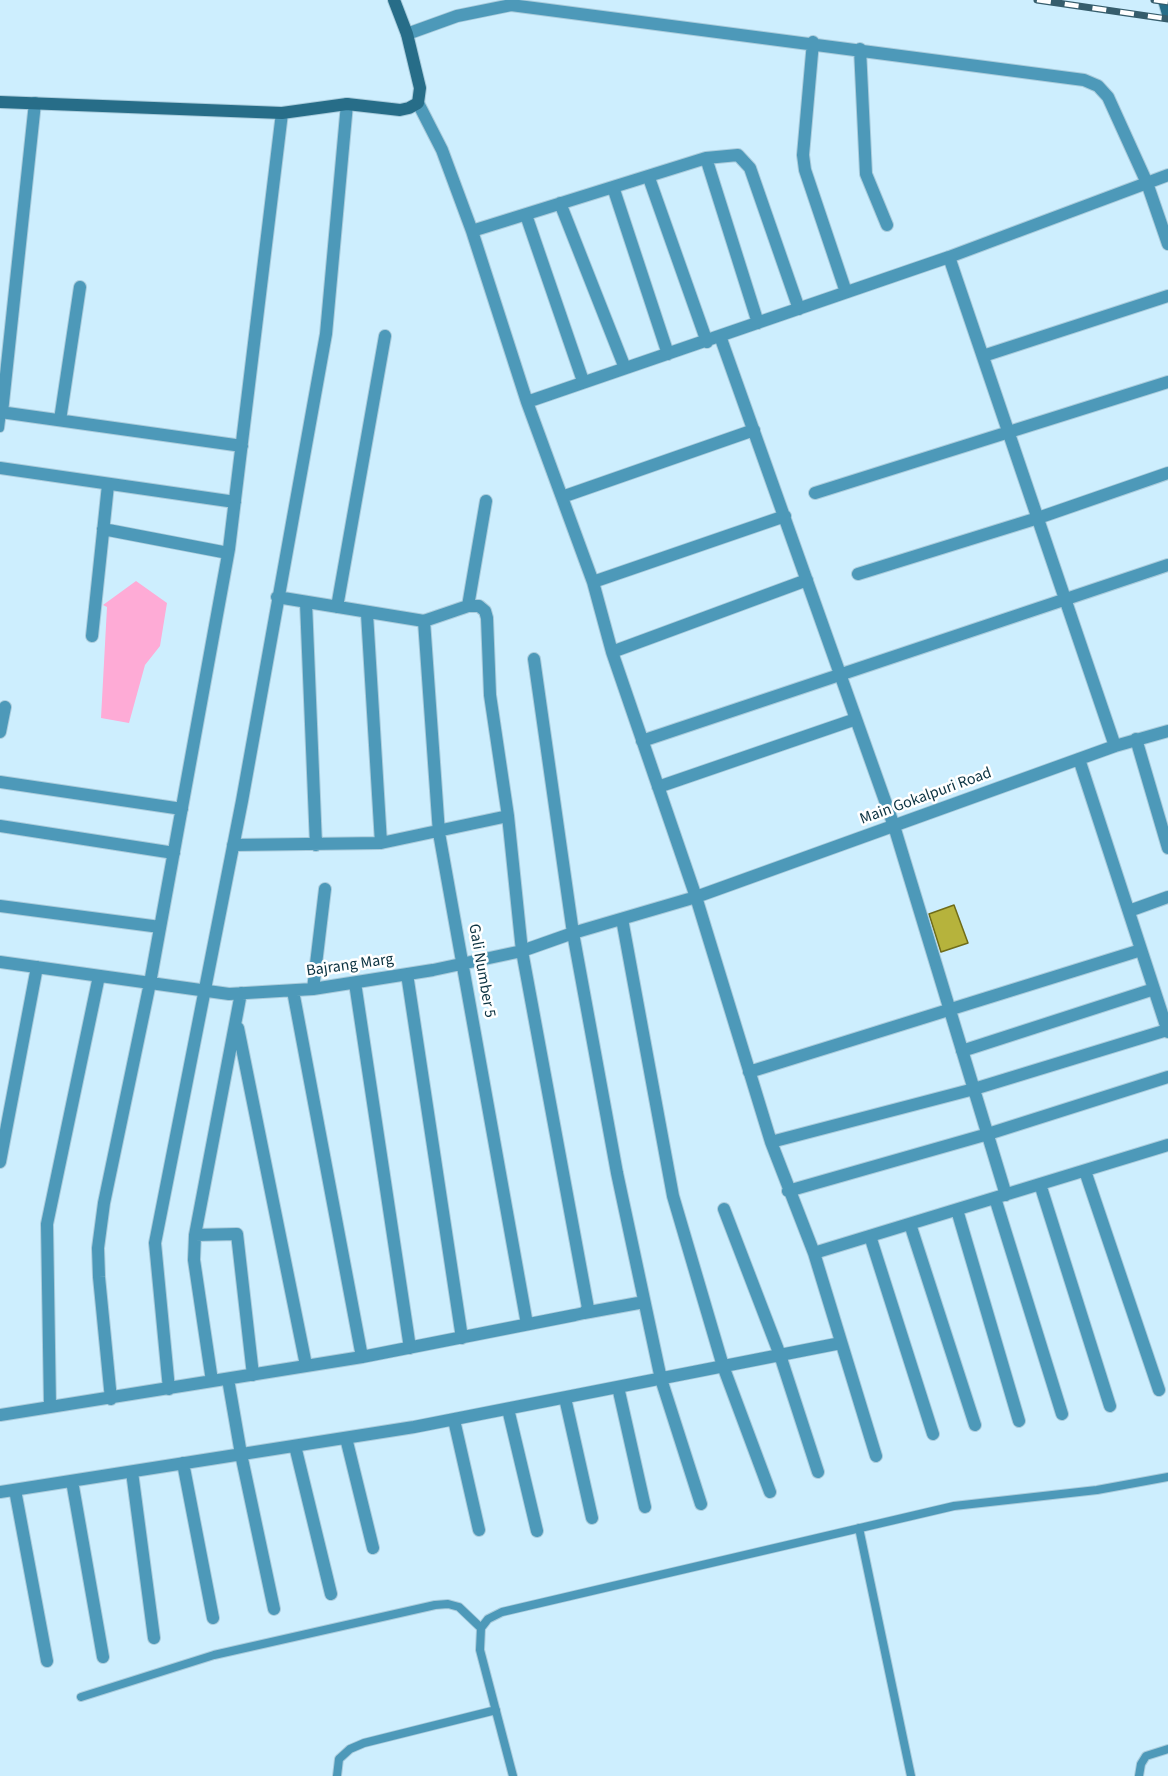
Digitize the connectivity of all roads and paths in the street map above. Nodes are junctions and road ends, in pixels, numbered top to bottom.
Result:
1 (394, 0) edge
2 (1164, 0) edge
3 (1168, 14) edge
4 (406, 31) junction
5 (813, 42) junction
6 (860, 49) junction
7 (0, 102) edge
8 (35, 103) junction
9 (418, 103) junction
10 (347, 104) junction
11 (282, 112) junction
12 (706, 158) junction
13 (1168, 175) edge
14 (649, 178) junction
15 (1147, 183) junction
16 (613, 187) junction
17 (560, 203) junction
18 (526, 215) junction
19 (887, 225) dead end
20 (472, 231) junction
21 (1168, 244) edge
22 (949, 256) junction
23 (80, 287) dead end
24 (846, 292) junction
25 (1168, 296) edge
26 (799, 309) junction
27 (758, 323) junction
28 (385, 336) dead end
29 (720, 336) junction
30 (707, 342) junction
31 (668, 354) junction
32 (982, 356) junction
33 (625, 368) junction
34 (583, 381) junction
35 (1168, 382) edge
36 (527, 402) junction
37 (1, 412) edge
38 (60, 420) junction
39 (0, 428) edge
40 (754, 430) junction
41 (1009, 432) junction
42 (242, 446) junction
43 (0, 468) edge
44 (1168, 473) edge
45 (108, 485) junction
46 (815, 493) dead end
47 (562, 497) junction
48 (486, 501) dead end
49 (235, 502) junction
50 (785, 516) junction
51 (1038, 518) junction
52 (103, 528) junction
53 (228, 553) junction
54 (1168, 565) edge
55 (858, 574) dead end
56 (807, 580) junction
57 (592, 582) junction
58 (277, 597) junction
59 (1065, 599) junction
60 (306, 603) junction
61 (468, 606) junction
62 (337, 607) junction
63 (367, 614) junction
64 (424, 621) junction
65 (92, 636) dead end
66 (612, 652) junction
67 (534, 659) dead end
68 (840, 673) junction
69 (5, 707) dead end
70 (856, 719) junction
71 (1168, 731) edge
72 (0, 732) edge
73 (1136, 739) junction
74 (642, 741) junction
75 (1115, 746) junction
76 (1079, 759) junction
77 (0, 782) edge
78 (658, 787) junction
79 (182, 809) junction
80 (508, 816) junction
81 (0, 826) edge
82 (894, 826) junction
83 (439, 833) junction
84 (381, 843) junction
85 (233, 845) junction
86 (316, 845) junction
87 (1168, 846) edge
88 (174, 853) junction
89 (325, 889) dead end
90 (696, 897) junction
91 (1168, 897) edge
92 (0, 906) edge
93 (1129, 911) junction
94 (622, 919) junction
95 (160, 927) junction
96 (573, 933) junction
97 (1141, 950) junction
98 (522, 951) junction
99 (0, 962) edge
100 (464, 964) junction
101 (37, 967) junction
102 (407, 974) junction
103 (99, 976) junction
104 (150, 983) junction
105 (356, 983) junction
106 (313, 989) junction
107 (1154, 989) junction
108 (205, 990) junction
109 (293, 991) junction
110 (241, 993) junction
111 (950, 1009) junction
112 (236, 1021) junction
113 (1168, 1031) edge
114 (962, 1051) junction
115 (749, 1072) junction
116 (1168, 1077) edge
117 (974, 1089) junction
118 (988, 1134) junction
119 (771, 1142) junction
120 (1168, 1145) edge
121 (0, 1162) edge
122 (1085, 1171) junction
123 (1040, 1184) junction
124 (788, 1191) junction
125 (1000, 1196) junction
126 (724, 1209) dead end
127 (957, 1210) junction
128 (910, 1224) junction
129 (195, 1235) junction
130 (870, 1236) junction
131 (814, 1253) junction
132 (644, 1302) junction
133 (584, 1313) junction
134 (527, 1324) junction
135 (462, 1338) junction
136 (841, 1343) junction
137 (410, 1348) junction
138 (780, 1355) junction
139 (362, 1357) junction
140 (306, 1365) junction
141 (723, 1366) junction
142 (253, 1375) junction
143 (228, 1379) junction
144 (661, 1379) junction
145 (212, 1381) junction
146 (618, 1387) junction
147 (169, 1389) junction
148 (1159, 1390) dead end
149 (565, 1398) junction
150 (111, 1399) junction
151 (1110, 1406) dead end
152 (50, 1407) junction
153 (508, 1409) junction
154 (1062, 1414) dead end
155 (0, 1415) edge
156 (454, 1420) junction
157 (1019, 1421) dead end
158 (975, 1425) dead end
159 (933, 1434) dead end
160 (346, 1438) junction
161 (295, 1446) junction
162 (241, 1455) junction
163 (876, 1456) dead end
164 (183, 1464) junction
165 (132, 1472) junction
166 (818, 1472) dead end
167 (1168, 1477) edge
168 (72, 1481) junction
169 (15, 1490) junction
170 (0, 1492) edge
171 (770, 1492) dead end
172 (701, 1504) dead end
173 (645, 1507) dead end
174 (592, 1518) dead end
175 (859, 1528) junction
176 (479, 1530) dead end
177 (537, 1531) dead end
178 (373, 1548) dead end
179 (331, 1594) dead end
180 (274, 1609) dead end
181 (213, 1618) dead end
182 (481, 1628) junction
183 (154, 1638) dead end
184 (103, 1657) dead end
185 (47, 1661) dead end
186 (81, 1697) dead end
187 (496, 1710) junction
188 (1168, 1749) edge
189 (337, 1776) edge
190 (513, 1776) edge
191 (911, 1776) edge
192 (1139, 1776) edge

1 - 4 street
2 - 3 street
4 - 5 street
4 - 9 street
5 - 6 street
5 - 24 street
6 - 15 street
6 - 19 street
7 - 8 street
8 - 11 street
8 - 37 street
9 - 10 street
9 - 20 street
10 - 11 street
10 - 58 street
11 - 42 street
12 - 14 street
12 - 26 street
12 - 27 street
13 - 15 street
14 - 16 street
14 - 30 street
15 - 21 street
15 - 22 street
16 - 17 street
16 - 31 street
17 - 18 street
17 - 33 street
18 - 20 street
18 - 34 street
20 - 36 street
22 - 24 street
22 - 32 street
23 - 38 street
24 - 26 street
25 - 32 street
26 - 27 street
27 - 29 street
28 - 62 street
29 - 30 street
29 - 40 street
30 - 31 street
31 - 33 street
32 - 41 street
33 - 34 street
34 - 36 street
35 - 41 street
36 - 47 street
37 - 38 street
37 - 39 lane
38 - 42 street
40 - 47 street
40 - 50 street
41 - 46 street
41 - 51 street
42 - 49 street
43 - 45 street
44 - 51 street
45 - 49 street
45 - 52 street
47 - 57 street
48 - 61 street
49 - 53 street
50 - 56 street
50 - 57 street
51 - 55 street
51 - 59 street
52 - 53 street
52 - 65 street
53 - 79 street
54 - 59 street
56 - 66 street
56 - 68 street
57 - 66 street
58 - 60 street
58 - 85 street
59 - 68 street
59 - 75 street
60 - 62 street
60 - 86 street
61 - 64 street
61 - 80 street
62 - 63 street
63 - 64 street
63 - 84 street
64 - 83 street, Gali Number 5
66 - 74 street
67 - 96 street
68 - 70 street
68 - 74 street
69 - 72 street
70 - 78 street
70 - 82 street
71 - 73 street, Main Gokalpuri Road
73 - 75 street, Main Gokalpuri Road
73 - 87 street
74 - 78 street
75 - 76 street, Main Gokalpuri Road
76 - 82 street, Main Gokalpuri Road
76 - 93 street
77 - 79 street
78 - 90 street
79 - 88 street
80 - 83 street
80 - 98 street
81 - 88 street
82 - 90 street, Main Gokalpuri Road
82 - 111 street
83 - 84 street
83 - 100 street, Gali Number 5
84 - 86 street
85 - 86 street
85 - 108 street
88 - 95 street
89 - 106 street
90 - 94 street, Bajrang Marg
90 - 115 street
91 - 93 street
92 - 95 street
93 - 97 street
94 - 96 street, Bajrang Marg
94 - 141 street
95 - 104 street
96 - 98 street, Bajrang Marg
96 - 132 street
97 - 107 street
97 - 111 street
98 - 100 street, Bajrang Marg
98 - 133 street
99 - 101 street, Bajrang Marg
100 - 102 street, Bajrang Marg
100 - 134 street, Gali Number 5
101 - 103 street, Bajrang Marg
101 - 121 street
102 - 105 street, Bajrang Marg
102 - 135 street
103 - 104 street, Bajrang Marg
103 - 152 street
104 - 108 street, Bajrang Marg
104 - 150 street
105 - 106 street, Bajrang Marg
105 - 137 street
106 - 109 street, Bajrang Marg
107 - 113 street
107 - 114 street
108 - 110 street, Bajrang Marg
108 - 147 street
109 - 110 street, Bajrang Marg
109 - 139 street
110 - 112 street
111 - 114 street
111 - 115 street
112 - 129 street
112 - 140 street
113 - 117 street
114 - 117 street
115 - 119 street
116 - 118 street
117 - 118 street
117 - 119 street
118 - 124 street
118 - 125 street
119 - 124 street
120 - 122 street
122 - 123 street
122 - 148 street
123 - 125 street
123 - 151 street
124 - 131 street
125 - 127 street
125 - 154 street
126 - 138 street
127 - 128 street
127 - 157 street
128 - 130 street
128 - 158 street
129 - 142 street
129 - 145 street
130 - 131 street
130 - 159 street
131 - 136 street
132 - 133 street
132 - 144 street
133 - 134 street
134 - 135 street
135 - 137 street
136 - 138 street
136 - 163 street
137 - 139 street
138 - 141 street
138 - 166 street
139 - 140 street
140 - 142 street
141 - 144 street
141 - 171 street
142 - 143 street
143 - 145 street
143 - 162 street
144 - 146 street
144 - 172 street
145 - 147 street
146 - 149 street
146 - 173 street
147 - 150 street
149 - 153 street
149 - 174 street
150 - 152 street
152 - 155 street
153 - 156 street
153 - 177 street
156 - 160 street
156 - 176 street
160 - 161 street
160 - 178 street
161 - 162 street
161 - 179 street
162 - 164 street
162 - 180 street
164 - 165 street
164 - 181 street
165 - 168 street
165 - 183 street
167 - 175 lane
168 - 169 street
168 - 184 street
169 - 170 street
169 - 185 street
175 - 182 lane
175 - 191 lane
182 - 186 lane
182 - 187 lane
187 - 189 lane
187 - 190 lane
188 - 192 lane

